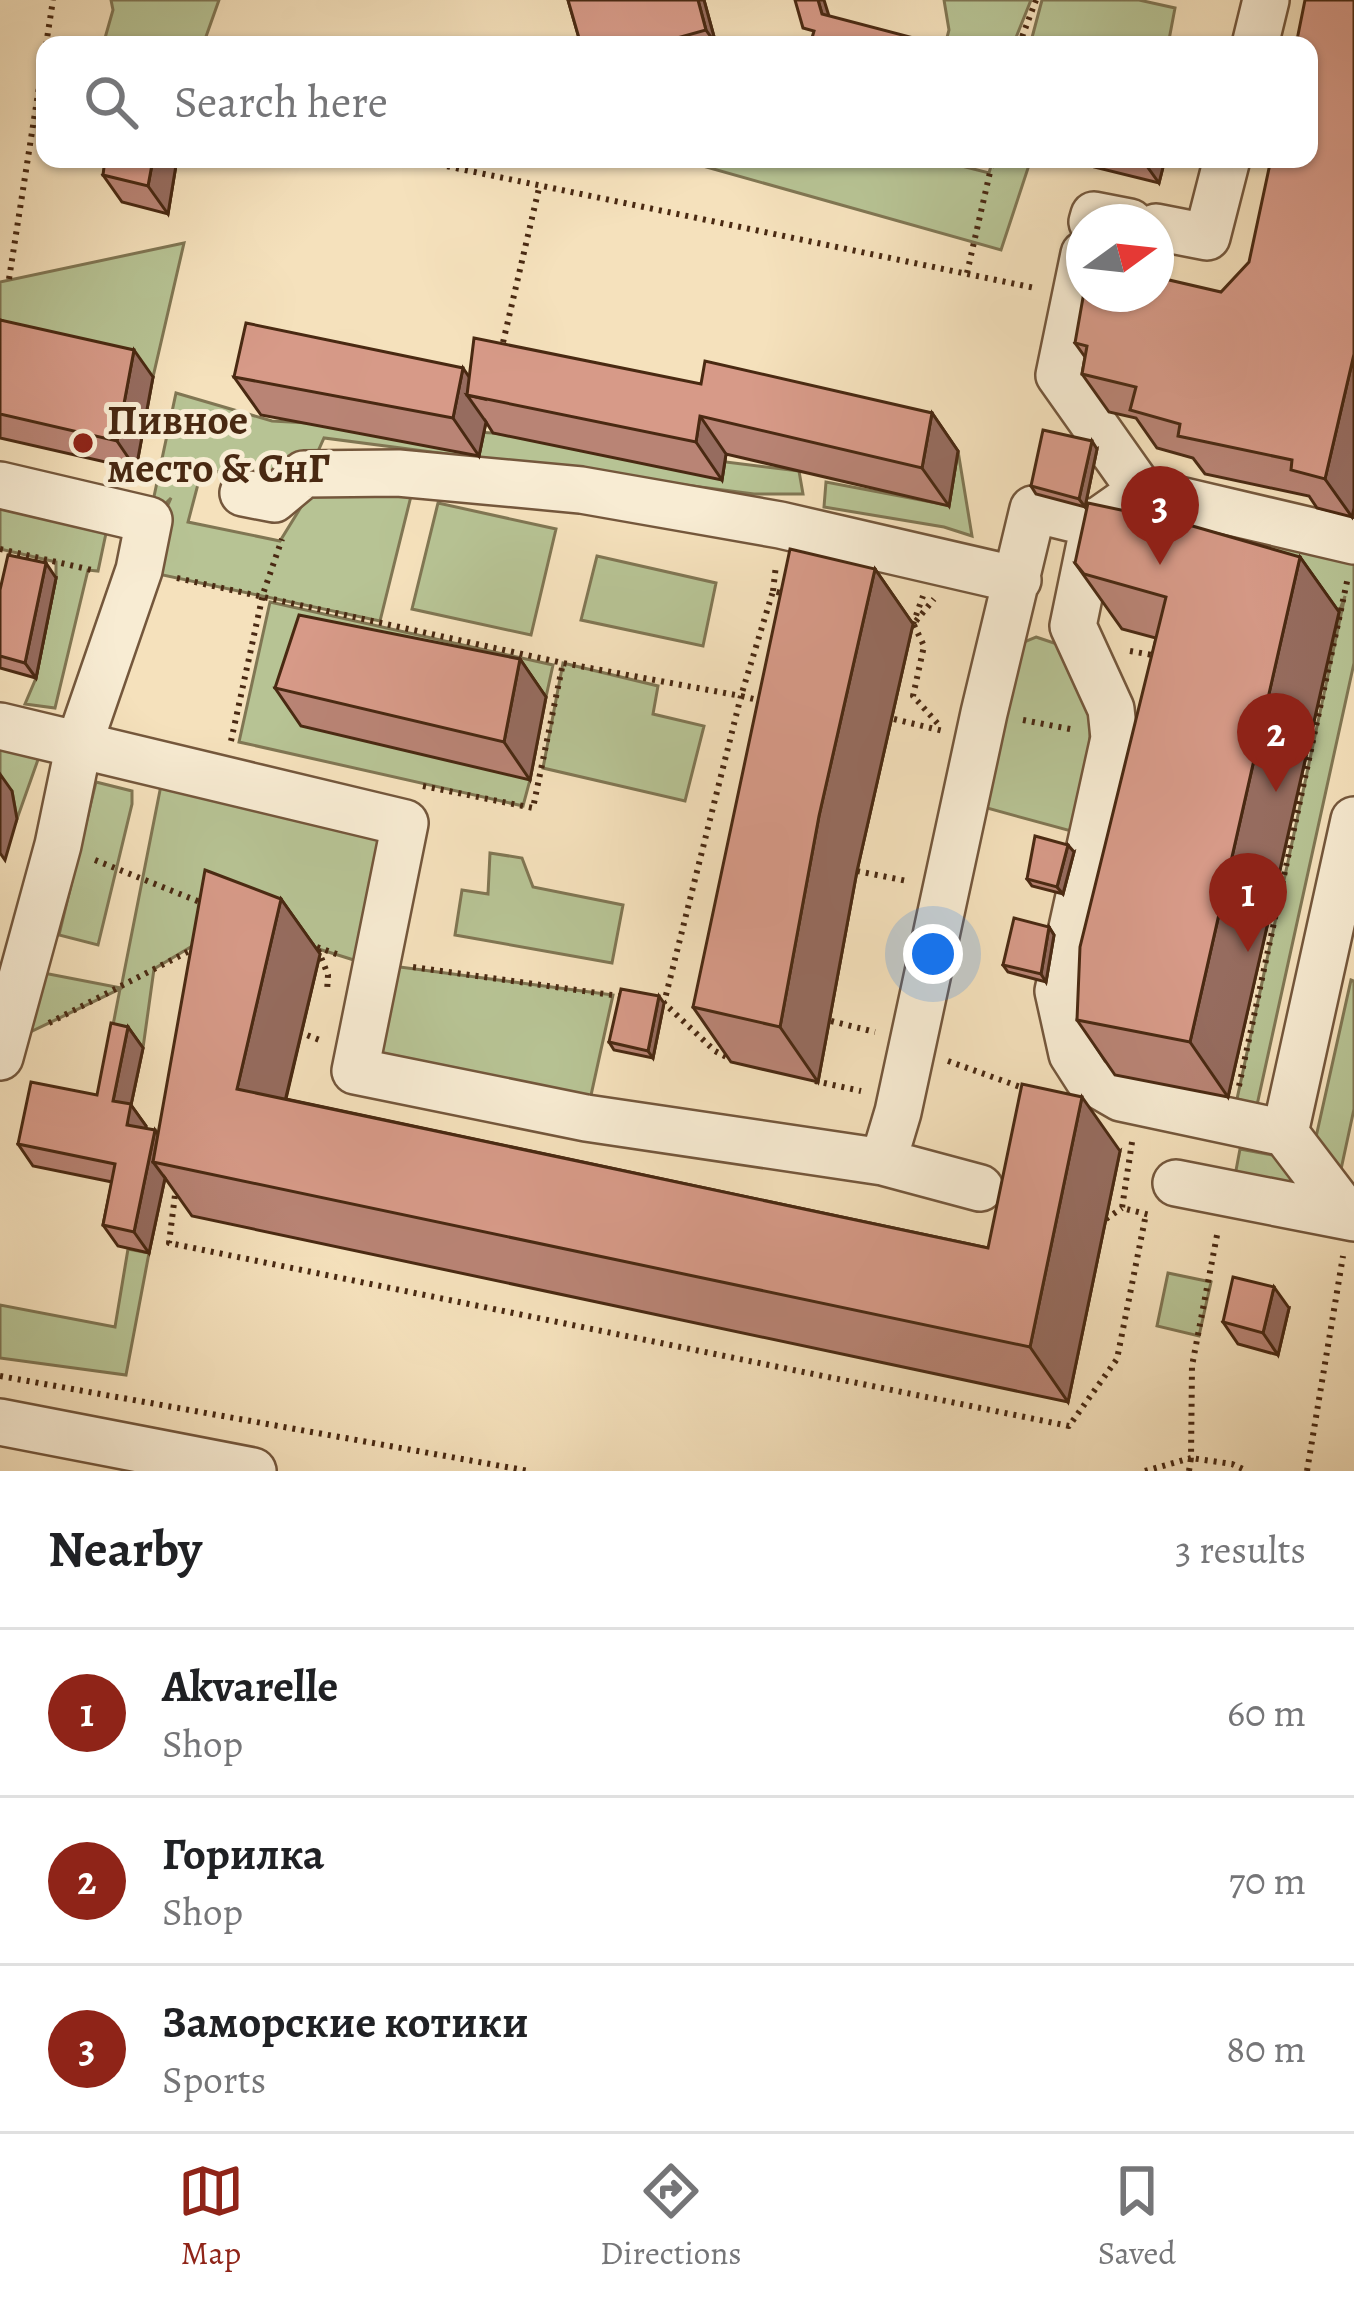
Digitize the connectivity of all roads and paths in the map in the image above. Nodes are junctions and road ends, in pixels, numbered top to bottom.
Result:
1 (52, 0) edge
2 (1036, 0) edge
3 (1266, 0) edge
4 (47, 36) edge
5 (1022, 36) edge
6 (1257, 36) edge
7 (36, 105) edge
8 (453, 168) edge
9 (991, 168) edge
10 (1225, 168) edge
11 (540, 187) junction
12 (1174, 231) edge
13 (967, 272) junction
14 (9, 279) dead end
15 (1066, 296) edge
16 (1070, 312) edge
17 (500, 355) edge
18 (0, 485) edge
19 (1141, 491) junction
20 (243, 493) dead end
21 (1094, 524) junction
22 (0, 549) edge
23 (1353, 551) edge
24 (137, 574) junction
25 (1018, 580) junction
26 (263, 595) junction
27 (794, 596) edge
28 (913, 624) dead end
29 (1125, 650) edge
30 (1164, 658) edge
31 (563, 663) junction
32 (741, 696) junction
33 (764, 701) edge
34 (894, 718) dead end
35 (960, 718) junction
36 (0, 726) edge
37 (1114, 738) junction
38 (80, 744) junction
39 (229, 748) dead end
40 (410, 784) dead end
41 (1354, 820) edge
42 (857, 871) dead end
43 (910, 882) dead end
44 (202, 903) edge
45 (203, 922) edge
46 (316, 947) dead end
47 (377, 964) junction
48 (201, 966) edge
49 (12, 968) edge
50 (664, 1003) junction
51 (832, 1022) dead end
52 (299, 1032) dead end
53 (322, 1041) dead end
54 (891, 1050) junction
55 (1, 1051) edge
56 (751, 1066) edge
57 (868, 1072) dead end
58 (810, 1080) dead end
59 (1028, 1089) edge
60 (1237, 1100) dead end
61 (1285, 1133) junction
62 (1132, 1142) dead end
63 (884, 1162) junction
64 (177, 1173) edge
65 (980, 1188) dead end
66 (1164, 1205) junction
67 (1122, 1208) junction
68 (1352, 1217) edge
69 (1106, 1219) dead end
70 (1209, 1226) dead end
71 (0, 1376) edge
72 (0, 1422) edge
73 (1191, 1458) junction
74 (253, 1471) edge
75 (529, 1471) edge
76 (1145, 1471) edge
77 (1189, 1471) edge
78 (1247, 1471) edge
79 (1307, 1471) edge

1 - 4 path
2 - 5 path
3 - 6 street
7 - 14 path
8 - 11 path
9 - 13 path
10 - 12 street
11 - 13 path
11 - 17 path
13 - 15 path
16 - 19 street
18 - 24 street
19 - 21 street
19 - 23 street
20 - 25 street
21 - 25 street
21 - 37 street
22 - 24 path
23 - 60 path
24 - 26 path
24 - 38 street
25 - 35 street
26 - 31 path
26 - 39 path
27 - 32 path
28 - 35 path
29 - 30 path
31 - 32 path
31 - 40 path
32 - 33 path
32 - 50 path
34 - 35 path
35 - 37 path
35 - 54 street
36 - 38 street
37 - 61 street
38 - 47 street
38 - 49 street
41 - 61 street
42 - 43 path
44 - 45 path
46 - 47 path
47 - 50 path
47 - 63 street
48 - 55 path
49 - 55 street
50 - 56 path
51 - 54 path
52 - 53 path
54 - 59 path
54 - 63 street
57 - 58 path
61 - 68 street
62 - 67 path
63 - 65 street
64 - 66 path
66 - 67 path
66 - 68 street
67 - 69 path
68 - 79 path
70 - 73 path
71 - 75 path
72 - 74 street
73 - 76 path
73 - 77 path
73 - 78 path

